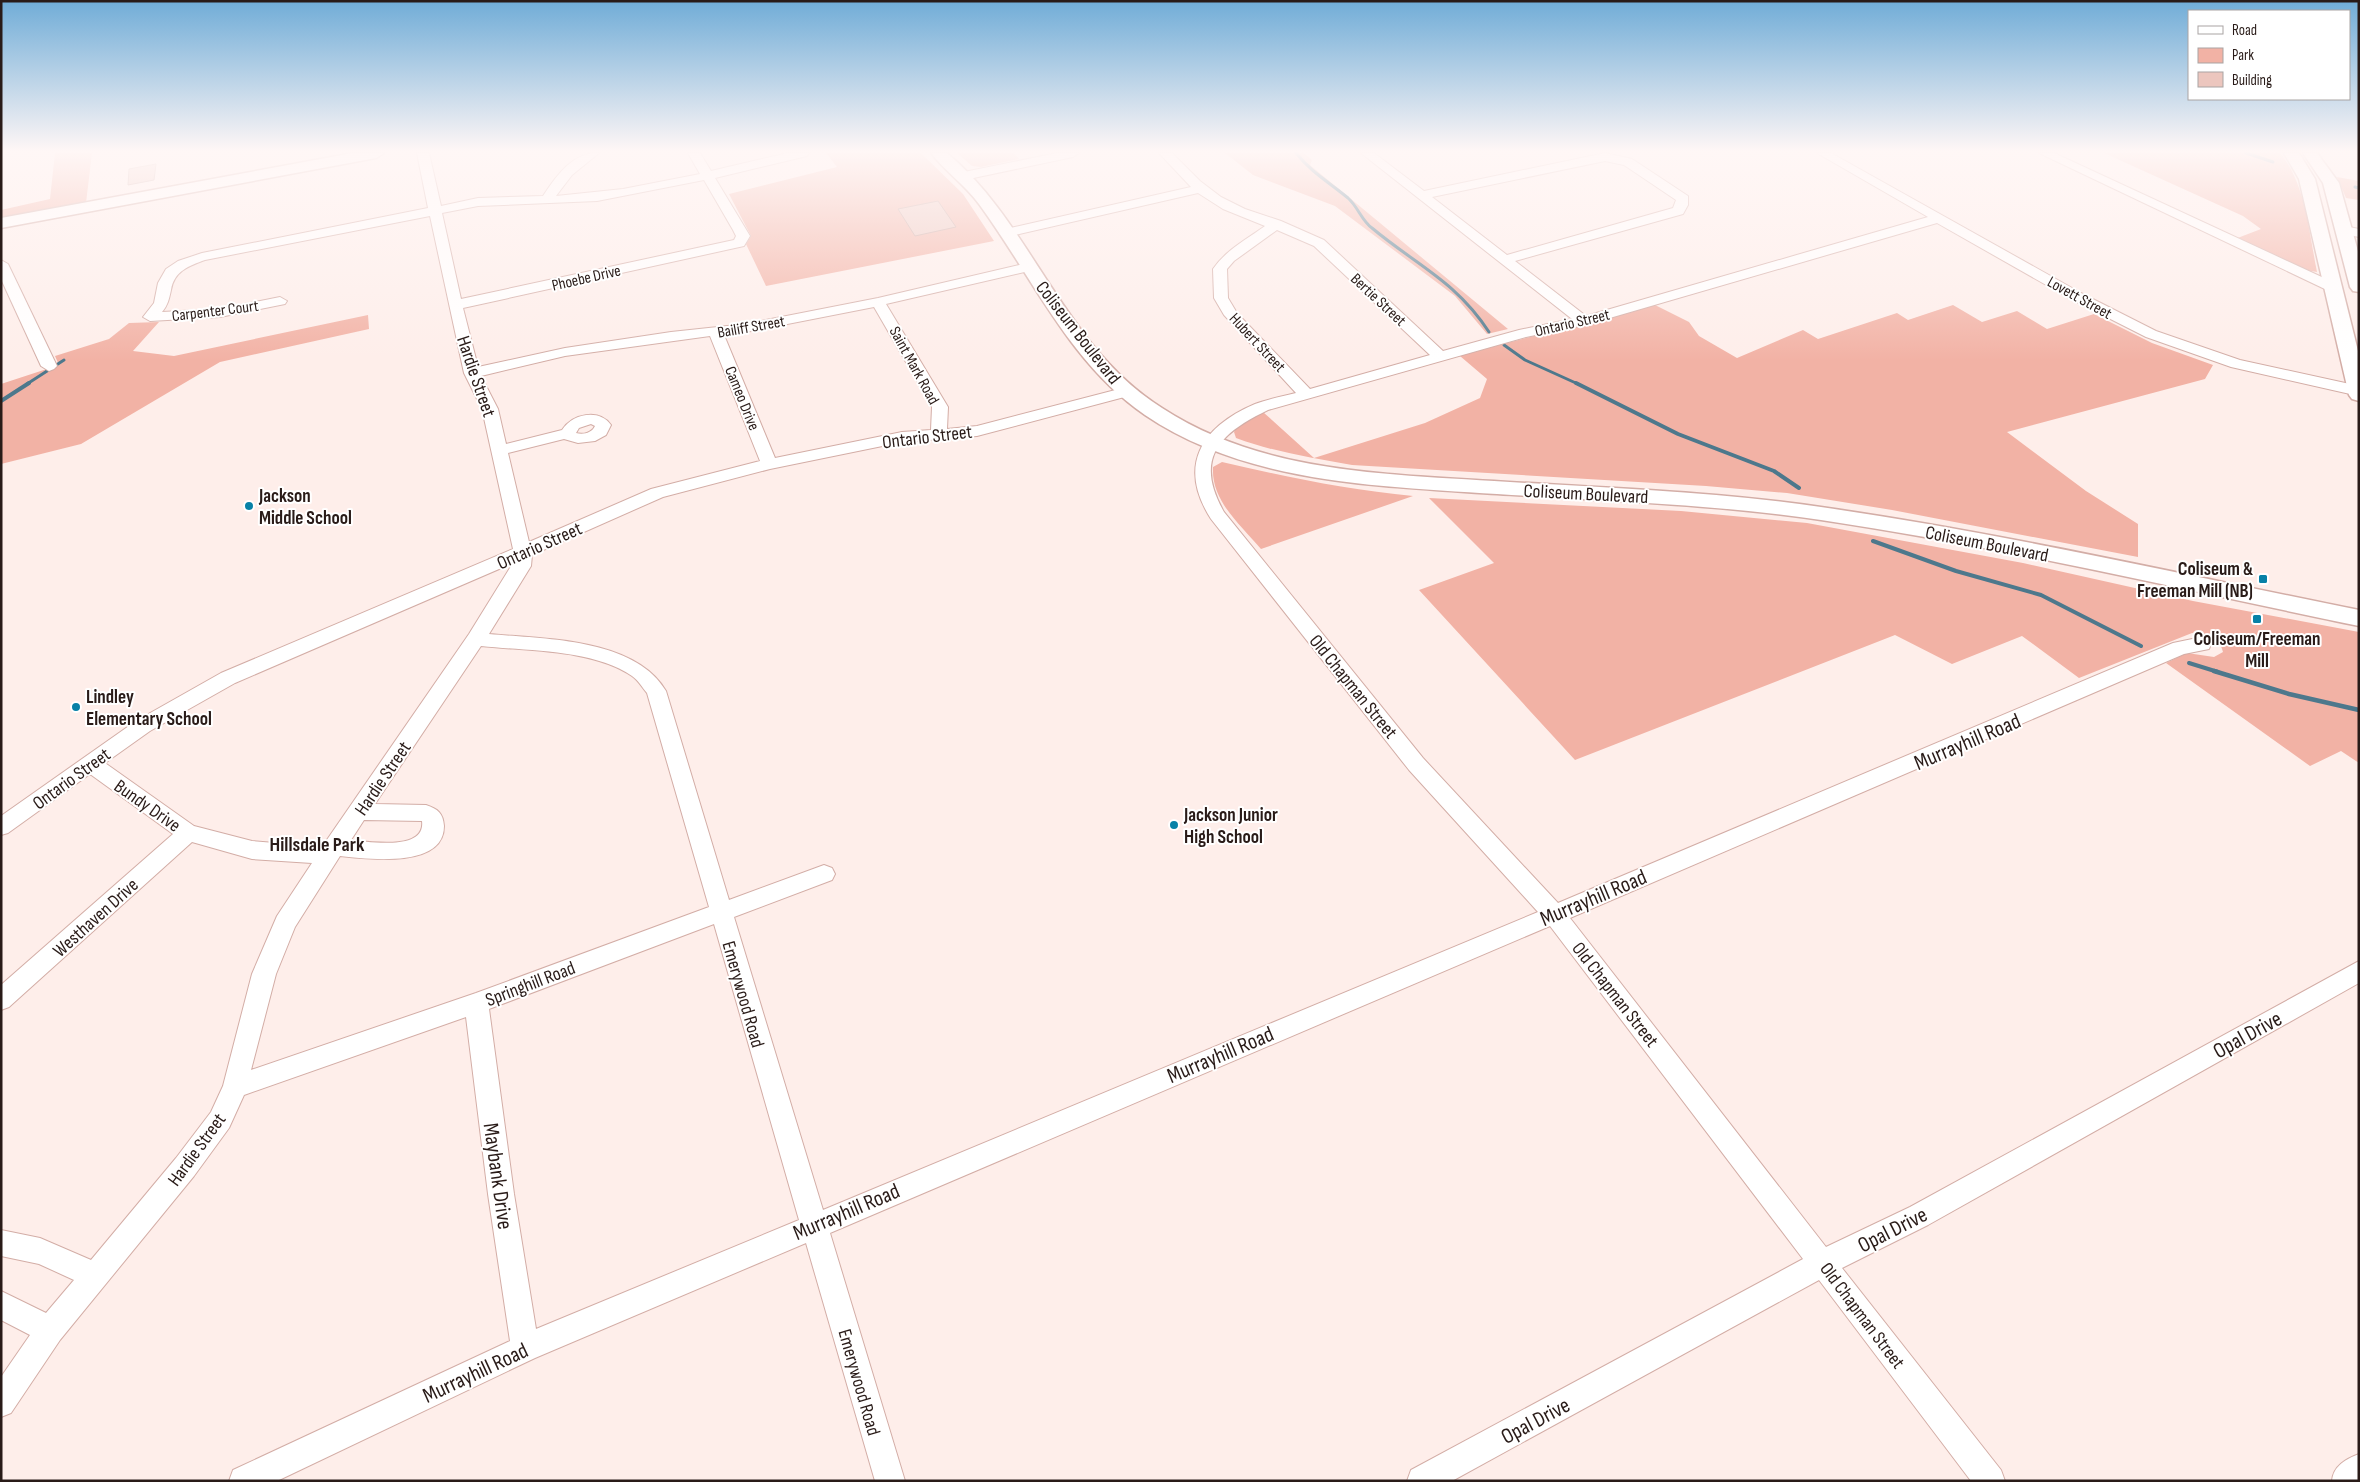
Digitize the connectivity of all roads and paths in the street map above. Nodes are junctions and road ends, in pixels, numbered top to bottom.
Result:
1 (374, 222) edge
2 (438, 222) edge
3 (735, 222) edge
4 (998, 222) edge
5 (1054, 222) edge
6 (1271, 222) edge
7 (1459, 222) edge
8 (1638, 222) edge
9 (1926, 222) edge
10 (1947, 222) edge
11 (2193, 222) edge
12 (2318, 222) edge
13 (1276, 224) junction
14 (2351, 231) edge
15 (1006, 233) junction
16 (1506, 259) junction
17 (1, 264) edge
18 (1028, 267) junction
19 (2359, 287) edge
20 (2334, 288) junction
21 (280, 301) dead end
22 (878, 302) junction
23 (455, 305) junction
24 (1584, 321) junction
25 (716, 332) junction
26 (1440, 356) junction
27 (49, 366) dead end
28 (472, 373) junction
29 (1127, 392) junction
30 (2358, 392) edge
31 (1306, 393) junction
32 (938, 432) junction
33 (568, 433) dead end
34 (1214, 442) junction
35 (500, 450) junction
36 (769, 464) junction
37 (523, 553) junction
38 (2359, 618) edge
39 (476, 639) junction
40 (2202, 644) dead end
41 (90, 764) junction
42 (358, 812) junction
43 (1, 827) edge
44 (188, 834) junction
45 (331, 852) junction
46 (824, 874) dead end
47 (720, 911) junction
48 (1553, 914) junction
49 (2359, 971) edge
50 (1, 1000) edge
51 (476, 1003) junction
52 (235, 1087) junction
53 (814, 1224) junction
54 (1, 1243) edge
55 (1823, 1263) junction
56 (94, 1275) junction
57 (1, 1305) edge
58 (50, 1330) junction
59 (525, 1348) junction
60 (1, 1403) edge
61 (244, 1481) edge
62 (890, 1481) edge
63 (1422, 1481) edge
64 (1990, 1481) edge

1 - 21 street, Carpenter Court
2 - 23 street, Hardie Street
3 - 23 street, Phoebe Drive
4 - 15 main road, Coliseum Boulevard
5 - 15 street
6 - 13 street, Bertie Street
7 - 16 street
8 - 16 street
9 - 24 street, Ontario Street
10 - 30 street, Lovett Street
11 - 20 street
12 - 20 main road
13 - 26 street, Bertie Street
13 - 31 street, Hubert Street
14 - 19 main road
15 - 18 main road, Coliseum Boulevard
16 - 24 street
17 - 27 street
18 - 22 street, Bailiff Street
18 - 29 main road, Coliseum Boulevard
20 - 30 main road
22 - 25 street, Bailiff Street
22 - 32 street, Saint Mark Road
23 - 28 street, Hardie Street
24 - 26 street, Ontario Street
25 - 28 street, Bailiff Street
25 - 36 street, Cameo Drive
26 - 31 street, Ontario Street
28 - 35 street, Hardie Street
29 - 32 street, Ontario Street
29 - 34 main road, Coliseum Boulevard
31 - 34 street, Ontario Street
32 - 36 street, Ontario Street
33 - 35 street
34 - 38 main road, Coliseum Boulevard
34 - 48 street, Old Chapman Street
35 - 37 street, Hardie Street
36 - 37 street, Ontario Street
37 - 39 street, Hardie Street
37 - 41 street, Ontario Street
39 - 42 street, Hardie Street
39 - 47 street, Emerywood Road
40 - 48 street, Murrayhill Road
41 - 43 street, Ontario Street
41 - 44 street, Bundy Drive
42 - 45 street, Hardie Street
42 - 45 street, Bundy Drive
44 - 45 street, Bundy Drive
44 - 50 street, Westhaven Drive
45 - 52 street, Hardie Street
46 - 47 street, Springhill Road
47 - 51 street, Springhill Road
47 - 53 street, Emerywood Road
48 - 53 street, Murrayhill Road
48 - 55 street, Old Chapman Street
49 - 55 street, Opal Drive
51 - 52 street, Springhill Road
51 - 59 street, Maybank Drive
52 - 56 street, Hardie Street
53 - 59 street, Murrayhill Road
53 - 62 street, Emerywood Road
54 - 56 street
55 - 63 street, Opal Drive
55 - 64 street, Old Chapman Street
56 - 58 street, Hardie Street
57 - 58 street
58 - 60 street, Hardie Street
59 - 61 street, Murrayhill Road

